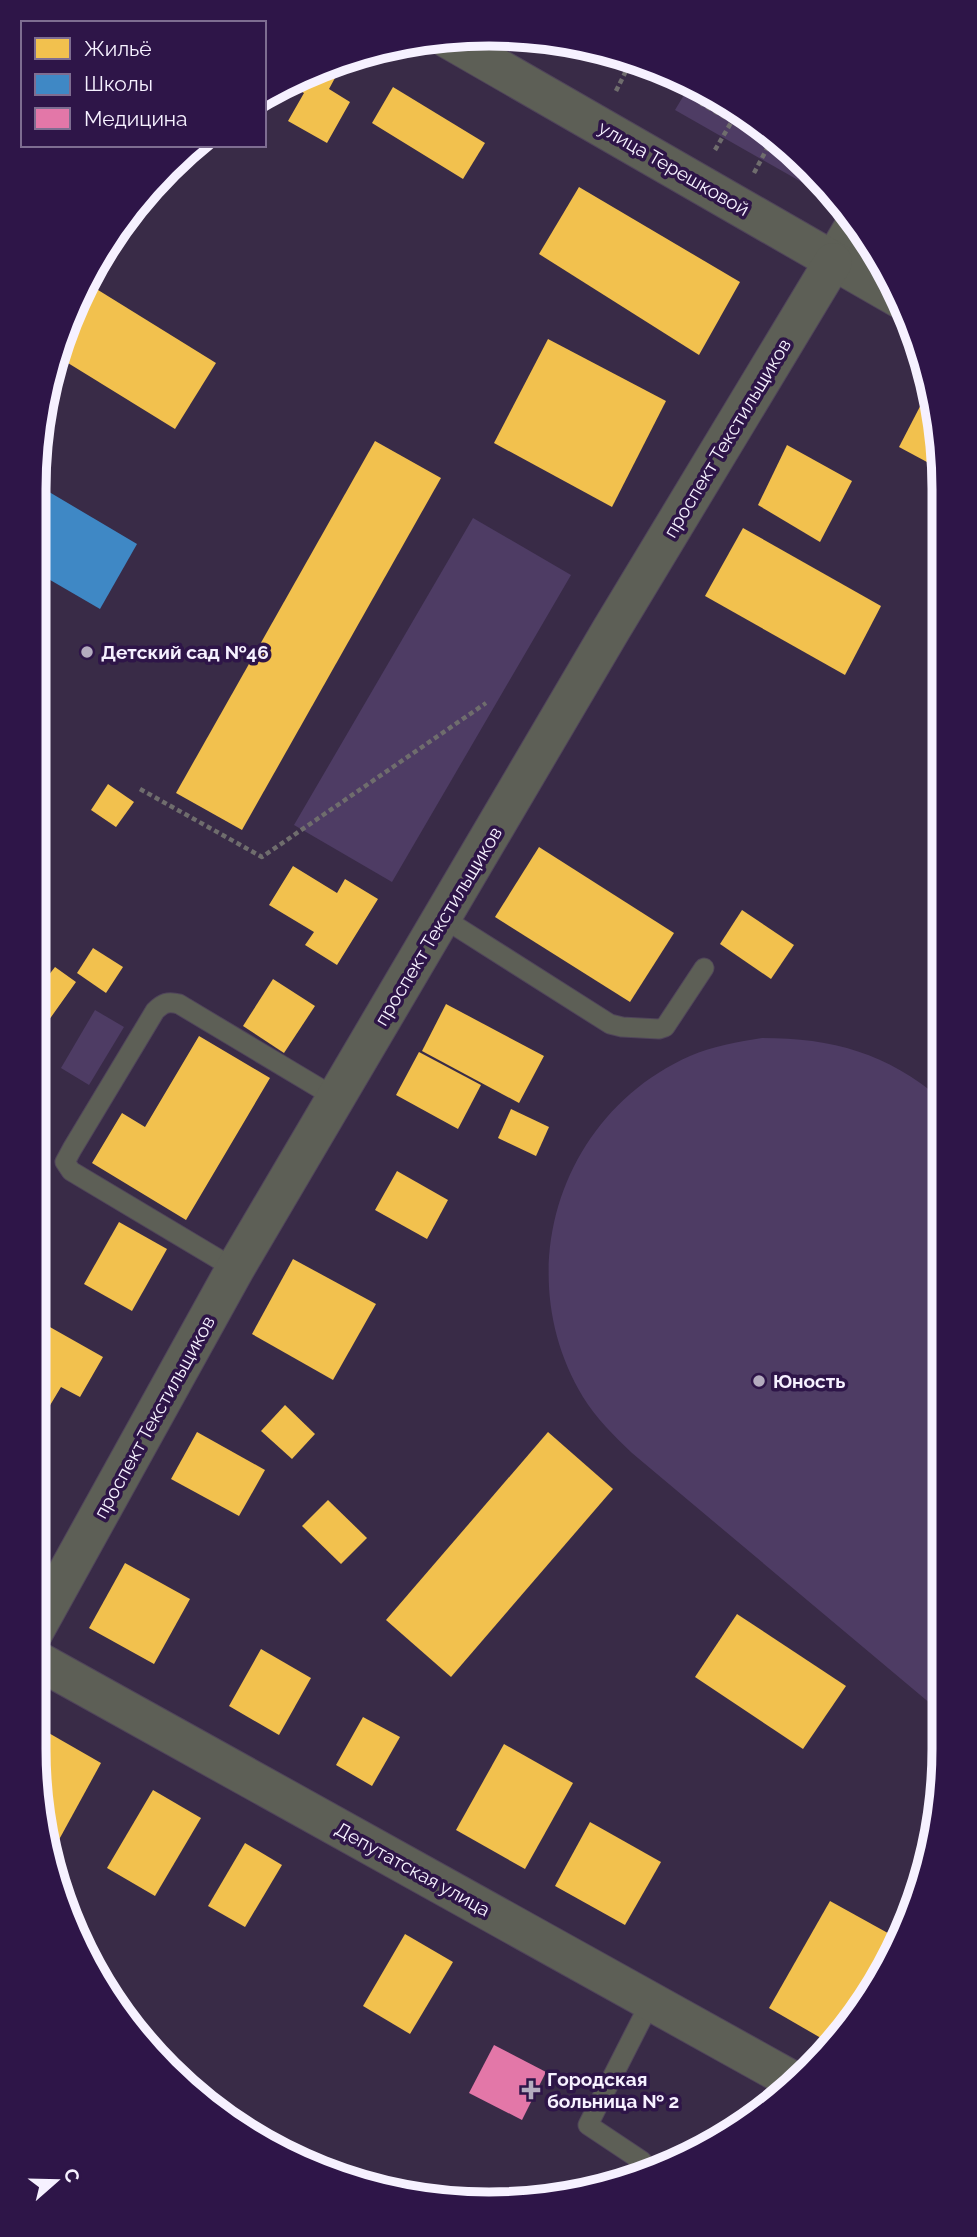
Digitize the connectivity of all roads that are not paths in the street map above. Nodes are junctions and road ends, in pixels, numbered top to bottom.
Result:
1 (460, 46) edge
2 (850, 233) edge
3 (833, 262) junction
4 (885, 291) edge
5 (443, 918) junction
6 (704, 968) dead end
7 (336, 1098) junction
8 (235, 1269) junction
9 (46, 1611) edge
10 (46, 1665) edge
11 (651, 2001) junction
12 (786, 2077) edge
13 (642, 2164) edge

1 - 3 street, улица Терешковой
2 - 3 street, проспект Текстильщиков
3 - 4 street, улица Терешковой
3 - 5 street, проспект Текстильщиков
5 - 6 lane
5 - 7 street, проспект Текстильщиков
7 - 8 street, проспект Текстильщиков
7 - 8 lane
8 - 9 street, проспект Текстильщиков
10 - 11 street, Депутатская улица
11 - 12 street, Депутатская улица
11 - 13 lane

